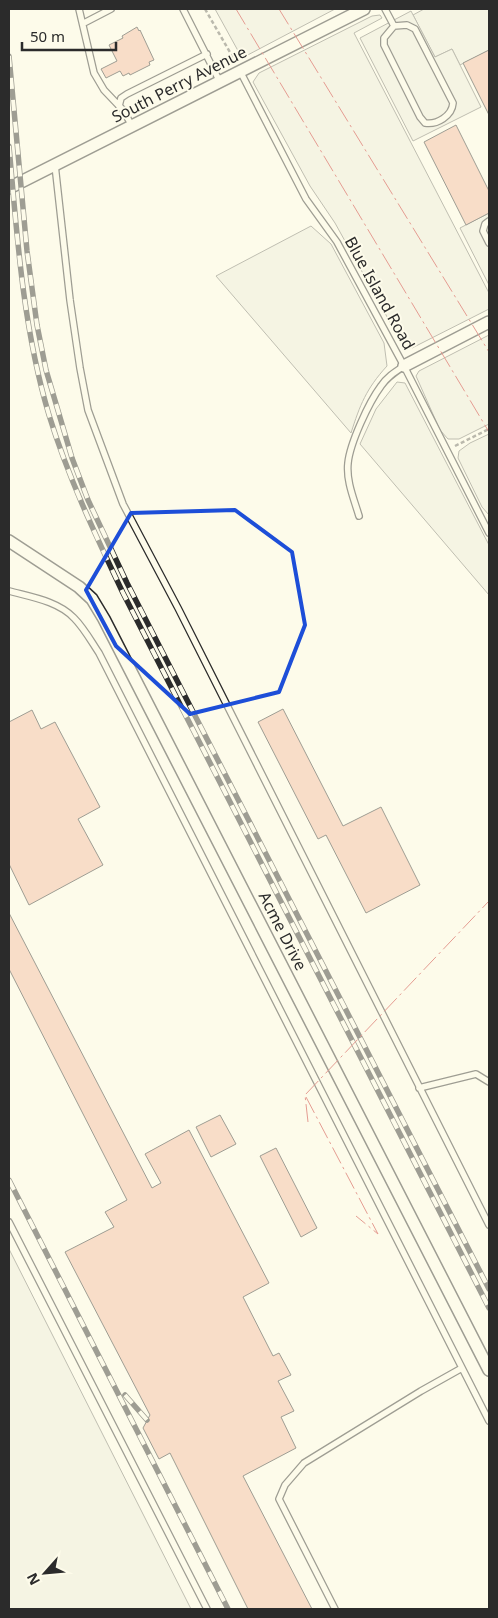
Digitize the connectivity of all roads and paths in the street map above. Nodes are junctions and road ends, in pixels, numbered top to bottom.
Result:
1 (79, 9) edge
2 (111, 9) edge
3 (183, 9) edge
4 (205, 9) edge
5 (364, 9) edge
6 (385, 9) edge
7 (84, 23) junction
8 (394, 26) junction
9 (207, 54) junction
10 (240, 71) junction
11 (220, 82) junction
12 (119, 106) junction
13 (132, 126) junction
14 (55, 165) junction
15 (9, 188) edge
16 (489, 221) edge
17 (489, 243) edge
18 (489, 322) edge
19 (404, 366) junction
20 (489, 429) edge
21 (447, 450) junction
22 (359, 516) dead end
23 (489, 533) edge
24 (9, 541) edge
25 (9, 590) edge
26 (489, 1082) edge
27 (419, 1088) junction
28 (9, 1222) edge
29 (489, 1225) edge
30 (462, 1368) junction
31 (489, 1370) edge
32 (489, 1421) edge
33 (207, 1609) edge
34 (335, 1609) edge

1 - 7 lane
2 - 7 lane
3 - 9 lane
4 - 10 path
5 - 10 street, South Perry Avenue
6 - 8 lane
7 - 12 lane
8 - 8 lane
9 - 11 lane
9 - 12 lane
10 - 11 street, South Perry Avenue
10 - 19 lane, Blue Island Road
11 - 13 street, South Perry Avenue
12 - 13 lane
13 - 14 street, South Perry Avenue
14 - 15 street, South Perry Avenue
14 - 27 lane
16 - 17 lane
18 - 19 street
19 - 21 lane, Blue Island Road
19 - 22 lane
20 - 21 path
21 - 23 lane, Blue Island Road
24 - 31 street, Acme Drive
25 - 30 lane
26 - 27 lane
27 - 29 lane
28 - 33 lane
30 - 32 lane
30 - 34 lane

